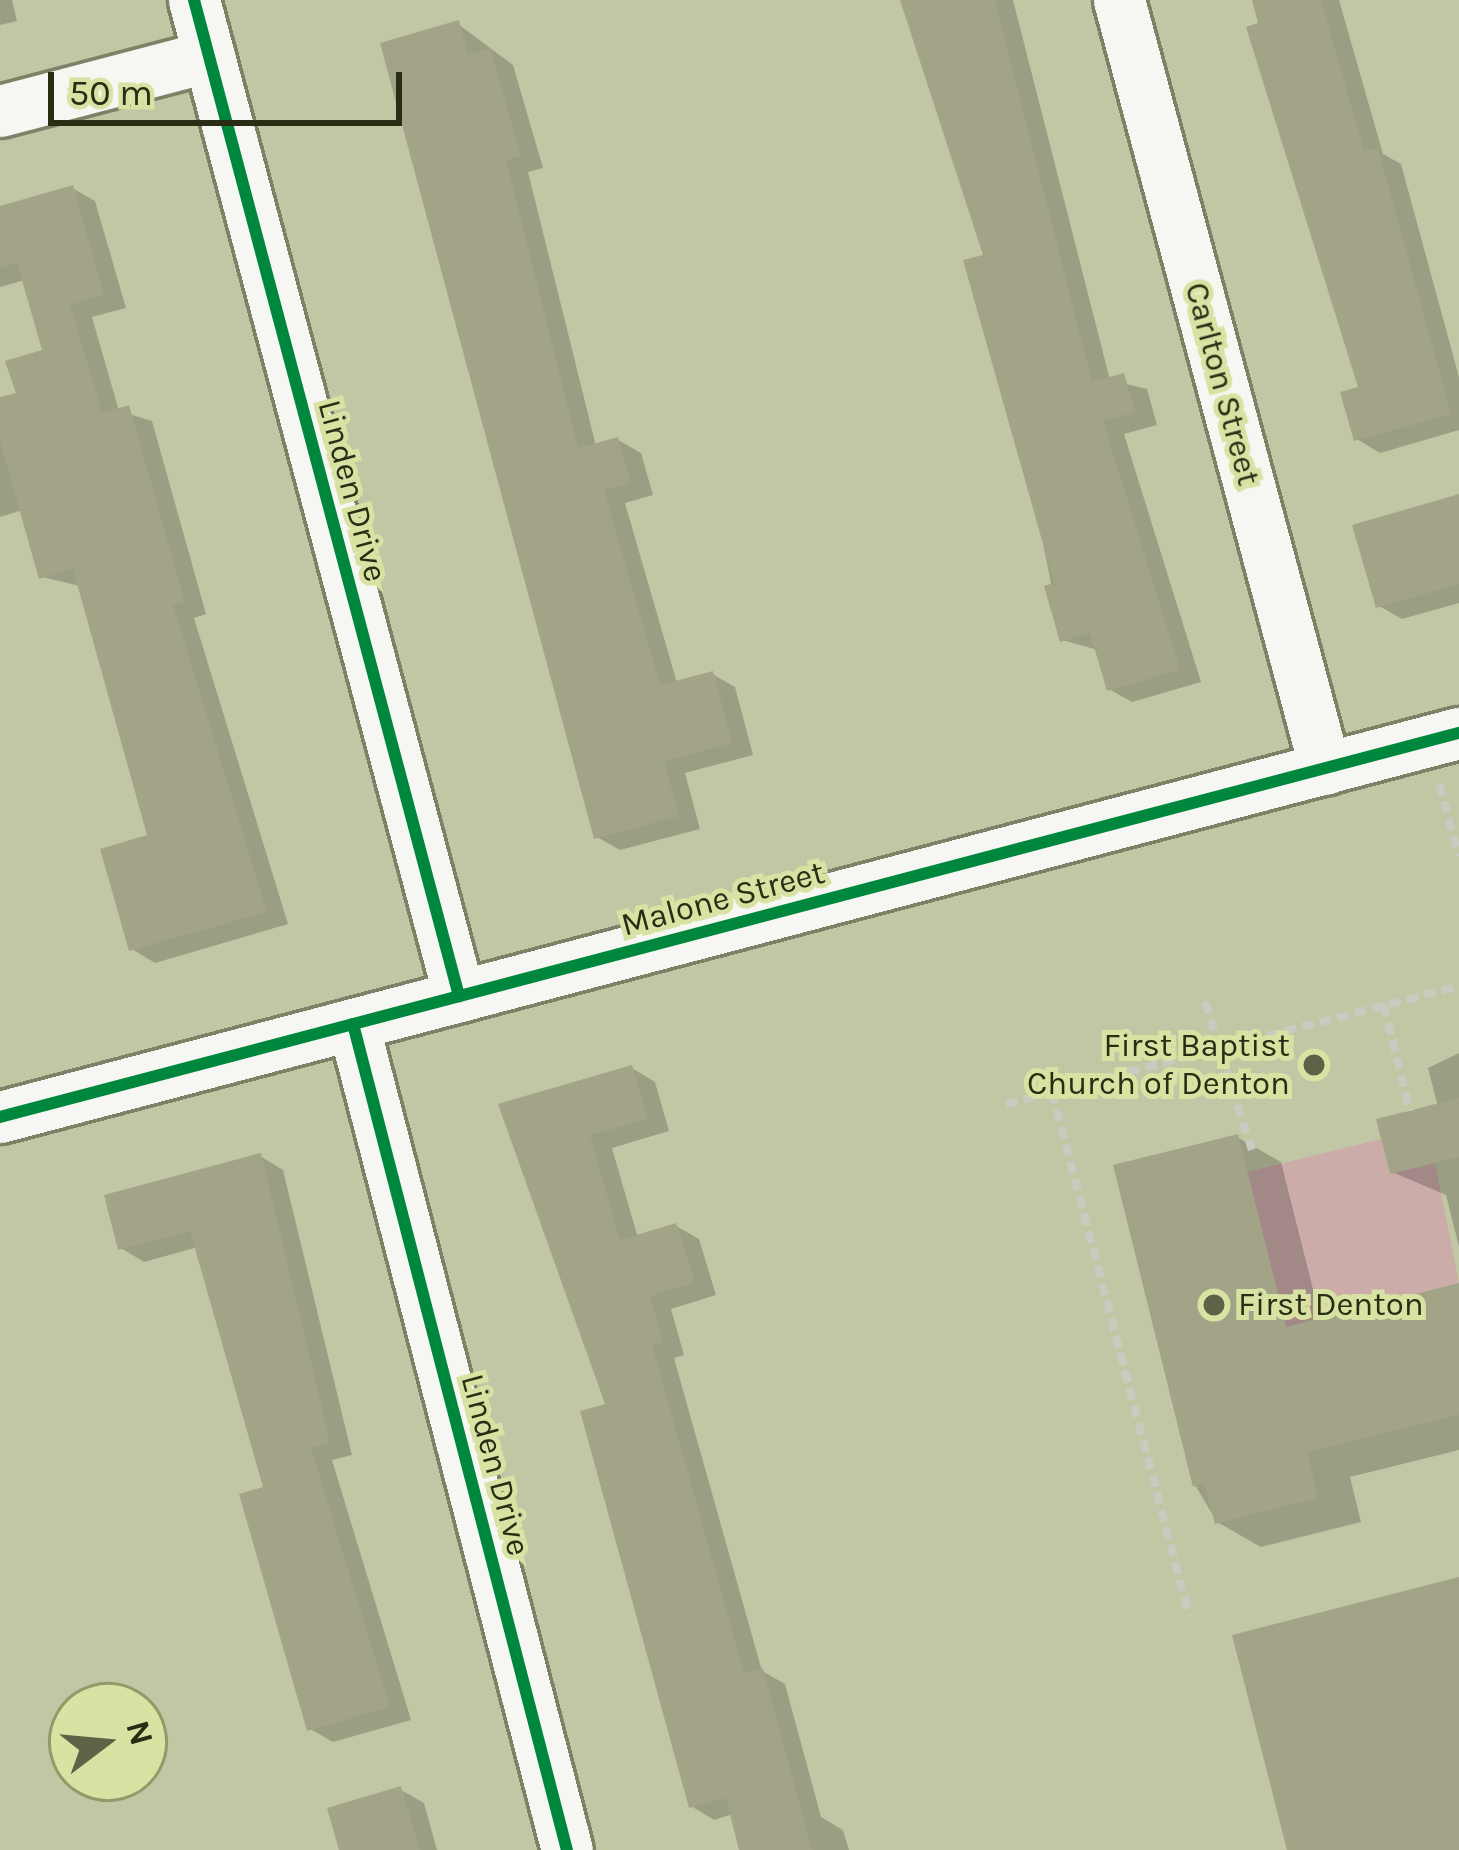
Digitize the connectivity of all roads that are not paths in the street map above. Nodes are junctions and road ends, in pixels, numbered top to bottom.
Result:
1 (194, 0) edge
2 (1119, 0) edge
3 (209, 56) junction
4 (0, 111) edge
5 (1443, 738) edge
6 (1325, 769) junction
7 (459, 996) junction
8 (352, 1024) junction
9 (0, 1117) edge
10 (568, 1850) edge

1 - 3 street, Linden Drive
2 - 6 street, Carlton Street
3 - 4 street
3 - 7 street, Linden Drive
5 - 6 street, Malone Street
6 - 7 street, Malone Street
7 - 8 street, Malone Street
8 - 9 street, Malone Street
8 - 10 street, Linden Drive

